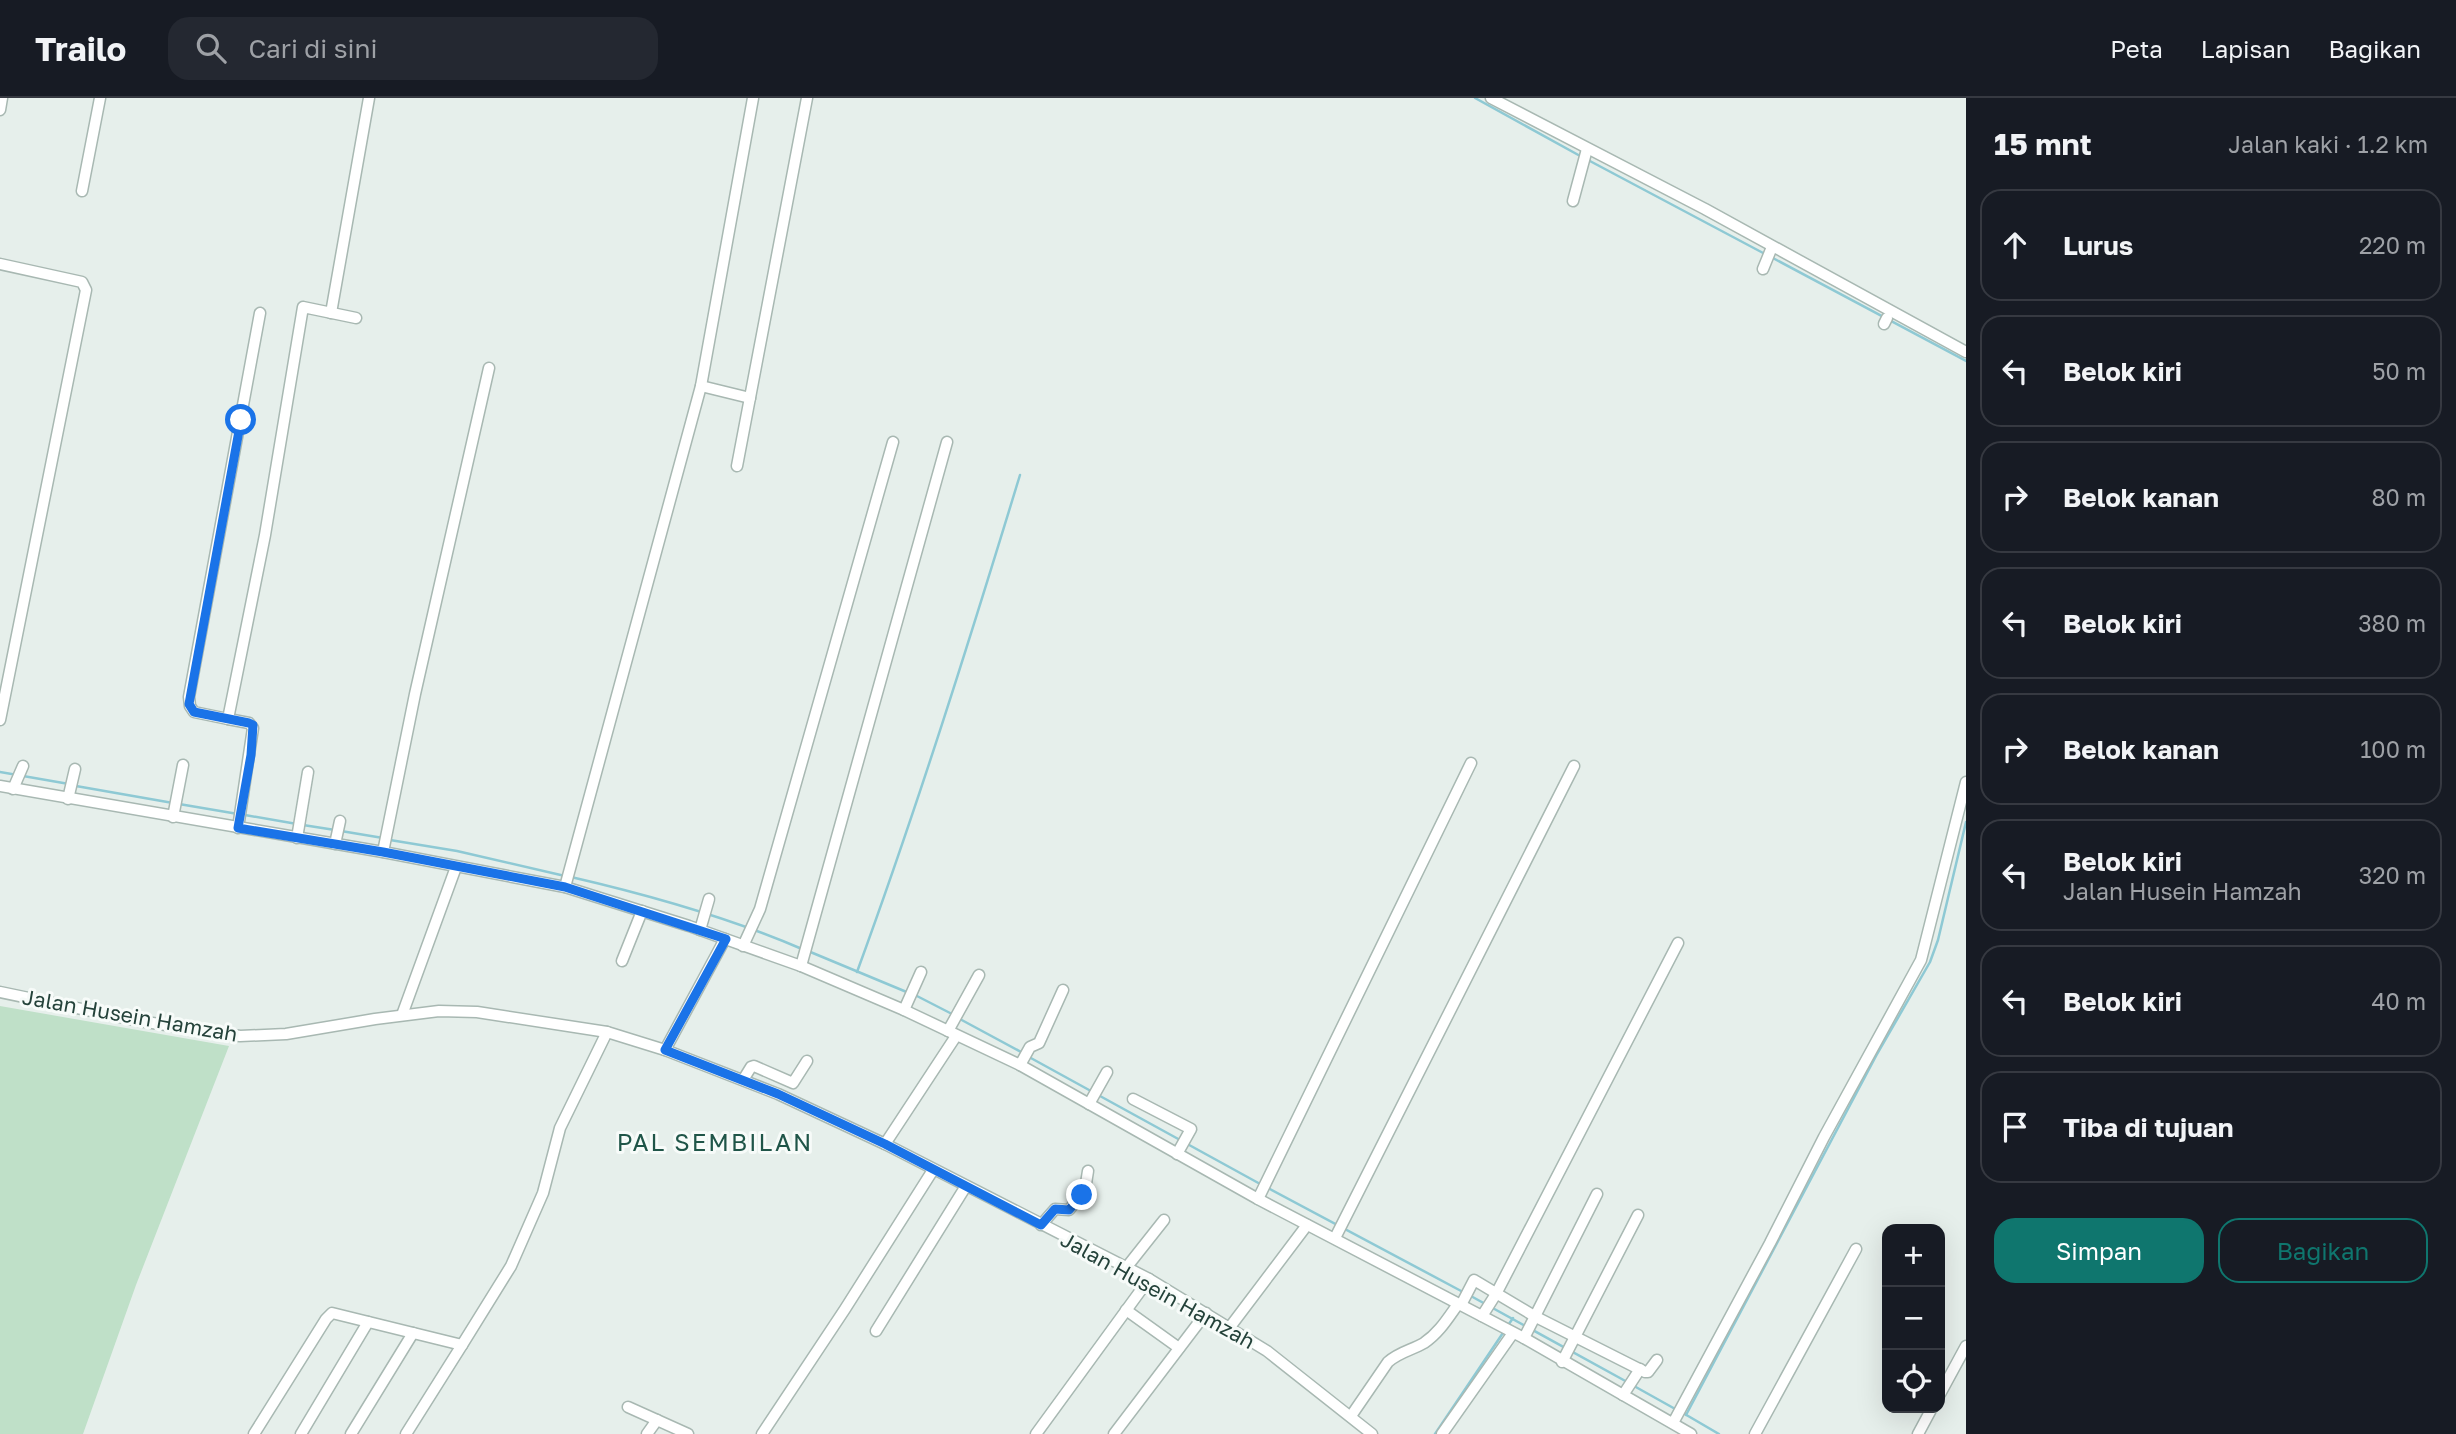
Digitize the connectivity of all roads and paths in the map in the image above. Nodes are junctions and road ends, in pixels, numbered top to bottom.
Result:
1 (2, 98) edge
2 (100, 98) edge
3 (369, 98) edge
4 (753, 98) edge
5 (807, 98) edge
6 (1491, 98) edge
7 (0, 110) edge
8 (1585, 157) junction
9 (82, 191) dead end
10 (1573, 201) dead end
11 (1771, 249) junction
12 (0, 264) edge
13 (1765, 265) dead end
14 (260, 313) dead end
15 (331, 313) junction
16 (356, 318) dead end
17 (1966, 352) edge
18 (488, 368) dead end
19 (701, 386) junction
20 (750, 398) junction
21 (893, 442) dead end
22 (947, 442) dead end
23 (737, 466) dead end
24 (228, 719) junction
25 (0, 720) edge
26 (1472, 763) dead end
27 (183, 765) dead end
28 (1574, 766) dead end
29 (21, 769) dead end
30 (74, 772) dead end
31 (308, 772) dead end
32 (1966, 782) edge
33 (0, 786) edge
34 (14, 788) junction
35 (68, 797) junction
36 (173, 814) junction
37 (340, 821) dead end
38 (1962, 821) edge
39 (239, 825) junction
40 (297, 836) junction
41 (335, 841) junction
42 (383, 852) junction
43 (456, 867) junction
44 (565, 887) junction
45 (709, 899) dead end
46 (642, 911) junction
47 (700, 930) junction
48 (726, 939) junction
49 (1678, 943) dead end
50 (744, 945) junction
51 (622, 961) dead end
52 (802, 965) junction
53 (922, 972) dead end
54 (979, 975) dead end
55 (1063, 990) dead end
56 (0, 992) edge
57 (905, 1007) junction
58 (402, 1016) junction
59 (607, 1032) junction
60 (952, 1032) junction
61 (665, 1050) junction
62 (807, 1061) dead end
63 (1021, 1062) junction
64 (1107, 1072) dead end
65 (743, 1080) junction
66 (1133, 1099) dead end
67 (1091, 1101) junction
68 (885, 1144) junction
69 (1179, 1151) junction
70 (933, 1170) junction
71 (1088, 1171) dead end
72 (966, 1186) junction
73 (1597, 1194) dead end
74 (1260, 1196) junction
75 (1638, 1215) dead end
76 (1164, 1220) dead end
77 (1041, 1225) junction
78 (1307, 1225) junction
79 (1336, 1236) junction
80 (1856, 1250) dead end
81 (1126, 1268) junction
82 (1149, 1279) junction
83 (1495, 1295) junction
84 (1461, 1303) junction
85 (1126, 1310) junction
86 (1206, 1313) junction
87 (1482, 1315) junction
88 (1536, 1318) junction
89 (368, 1322) junction
90 (1230, 1327) junction
91 (876, 1331) dead end
92 (1510, 1331) junction
93 (413, 1334) junction
94 (1524, 1338) junction
95 (1572, 1340) junction
96 (462, 1345) junction
97 (1966, 1346) edge
98 (1179, 1348) junction
99 (1657, 1360) dead end
100 (1562, 1361) junction
101 (1638, 1371) junction
102 (1945, 1385) edge
103 (1626, 1391) junction
104 (628, 1407) dead end
105 (1929, 1413) edge
106 (1350, 1416) junction
107 (657, 1420) junction
108 (1675, 1420) junction
109 (1368, 1433) edge
110 (254, 1434) edge
111 (301, 1434) edge
112 (351, 1434) edge
113 (406, 1434) edge
114 (646, 1434) edge
115 (688, 1434) edge
116 (762, 1434) edge
117 (1036, 1434) edge
118 (1114, 1434) edge
119 (1442, 1434) edge
120 (1691, 1434) edge
121 (1755, 1434) edge
122 (1918, 1434) edge

1 - 7 street
2 - 9 street
3 - 15 street
4 - 19 street
5 - 20 street
6 - 8 street
8 - 10 street
8 - 11 street
11 - 13 street
11 - 17 street
12 - 25 street
14 - 24 street
15 - 16 street
15 - 24 street
18 - 42 street
19 - 20 street
19 - 44 street
20 - 23 street
21 - 50 street
22 - 52 street
24 - 39 street
26 - 74 street
27 - 36 street
28 - 79 street
29 - 34 street
30 - 35 street
31 - 40 street
32 - 38 street
33 - 34 street
34 - 35 street
35 - 36 street
36 - 39 street
37 - 41 street
38 - 108 street
39 - 40 street
40 - 41 street
41 - 42 street
42 - 43 street
43 - 44 street
43 - 58 street
44 - 46 street
45 - 47 street
46 - 47 street
46 - 51 street
47 - 48 street
48 - 50 street
48 - 61 street
49 - 83 street
50 - 52 street
52 - 57 street
53 - 57 street
54 - 60 street
55 - 63 street
56 - 58 street, Jalan Husein Hamzah
57 - 60 street
58 - 59 street, Jalan Husein Hamzah
59 - 61 street, Jalan Husein Hamzah
59 - 96 street
60 - 63 street
60 - 68 street
61 - 65 street, Jalan Husein Hamzah
62 - 65 street
63 - 67 street
64 - 67 street
65 - 68 street, Jalan Husein Hamzah
66 - 69 street
67 - 69 street
68 - 70 street, Jalan Husein Hamzah
69 - 74 street
70 - 72 street, Jalan Husein Hamzah
70 - 116 street
71 - 77 street
72 - 77 street, Jalan Husein Hamzah
72 - 91 street
73 - 88 street
74 - 78 street
75 - 95 street
76 - 81 street
77 - 81 street, Jalan Husein Hamzah
78 - 79 street
78 - 90 street
79 - 84 street
80 - 121 street
81 - 82 street, Jalan Husein Hamzah
82 - 85 street
82 - 86 street, Jalan Husein Hamzah
83 - 84 street
83 - 87 street
83 - 88 street
84 - 87 street
84 - 106 street
85 - 98 street
85 - 117 street
86 - 90 street, Jalan Husein Hamzah
86 - 98 street
87 - 92 street
88 - 94 street
88 - 95 street
89 - 93 street
89 - 110 street
89 - 111 street
90 - 106 street, Jalan Husein Hamzah
92 - 94 street
92 - 119 street
93 - 96 street
93 - 112 street
94 - 100 street
95 - 100 street
95 - 101 street
96 - 113 street
97 - 102 street
98 - 118 street
99 - 101 street
100 - 103 street
101 - 103 street
103 - 108 street
104 - 107 street
105 - 122 street
106 - 109 street, Jalan Husein Hamzah
107 - 114 street
107 - 115 street
108 - 120 street

